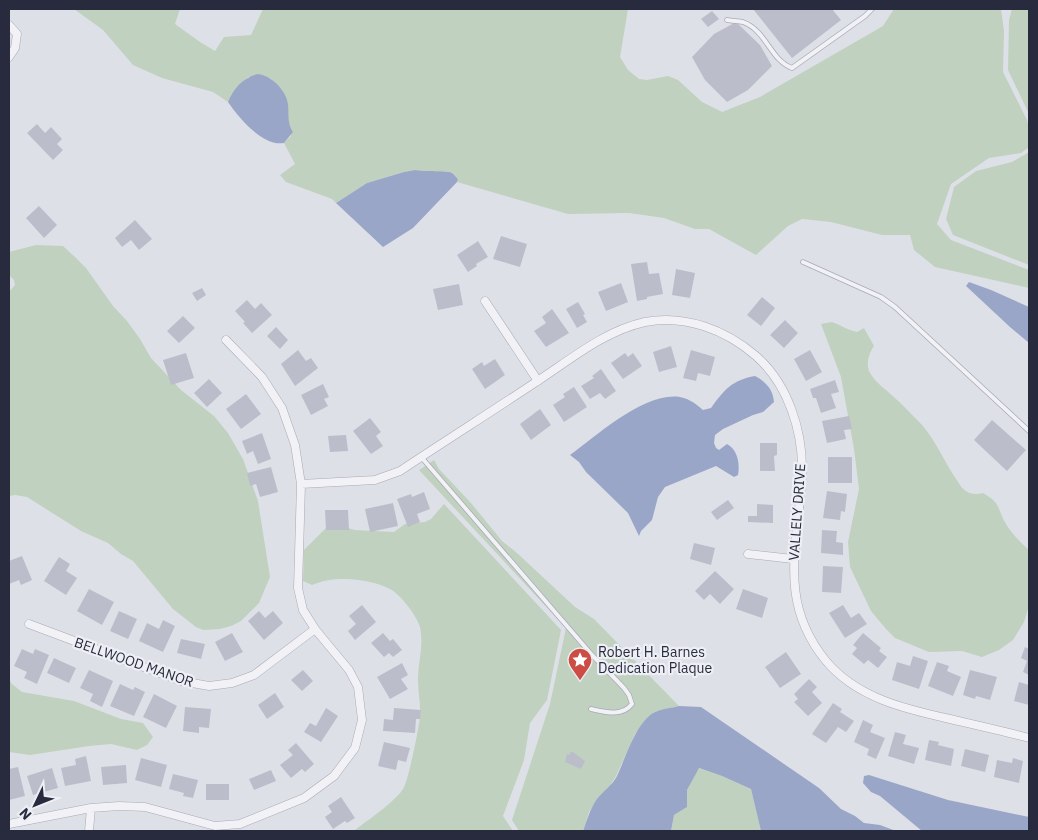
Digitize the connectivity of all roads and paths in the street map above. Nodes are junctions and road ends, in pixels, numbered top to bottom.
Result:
1 (872, 9) edge
2 (727, 20) dead end
3 (9, 25) edge
4 (9, 57) edge
5 (803, 262) dead end
6 (484, 301) dead end
7 (226, 340) dead end
8 (538, 381) junction
9 (1029, 431) edge
10 (421, 457) junction
11 (301, 484) junction
12 (748, 554) dead end
13 (793, 559) junction
14 (29, 624) dead end
15 (315, 629) junction
16 (591, 709) dead end
17 (1029, 738) edge
18 (92, 808) junction
19 (9, 824) edge
20 (215, 829) edge
21 (89, 831) edge

1 - 2 lane
3 - 4 street
5 - 9 lane
6 - 8 street
7 - 11 street
8 - 10 street, VALLELY DRIVE
8 - 13 street, VALLELY DRIVE
10 - 11 street, VALLELY DRIVE
10 - 16 lane
11 - 15 street
12 - 13 street
13 - 17 street, VALLELY DRIVE
14 - 15 street, BELLWOOD MANOR
15 - 20 street
18 - 19 street
18 - 20 street
18 - 21 street

